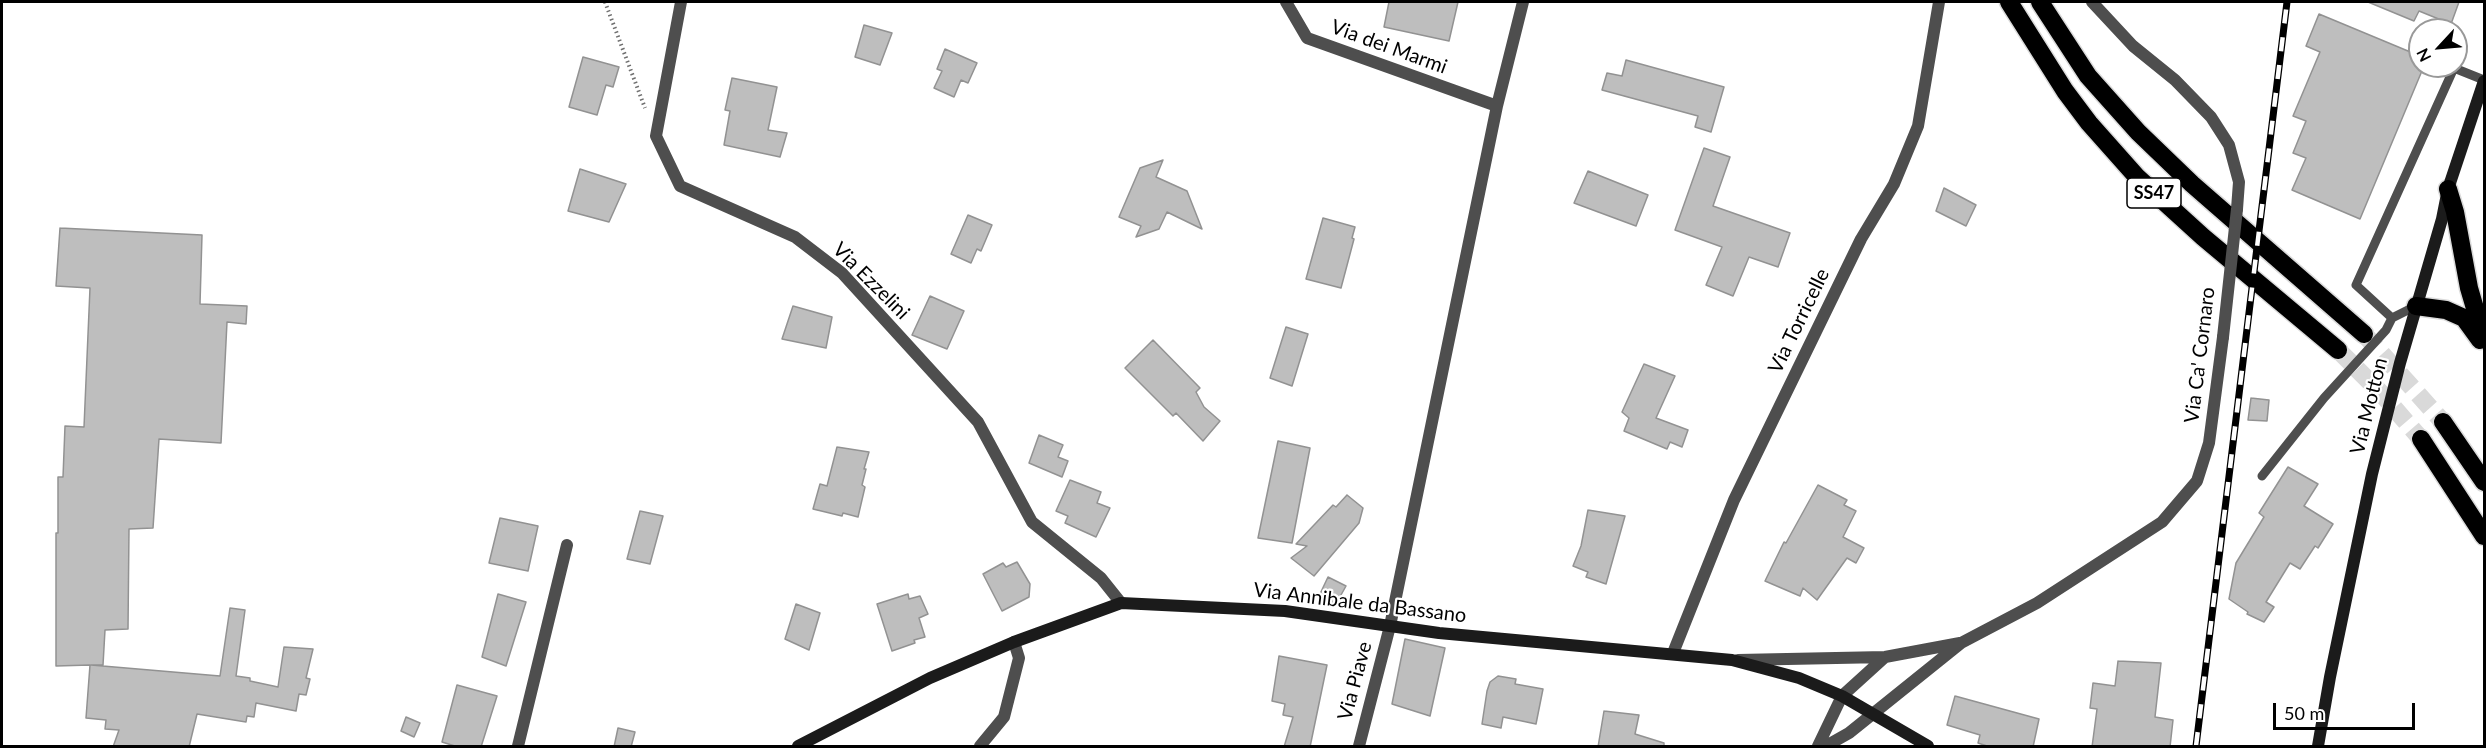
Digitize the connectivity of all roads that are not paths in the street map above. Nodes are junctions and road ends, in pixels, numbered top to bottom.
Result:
1 (681, 2) edge
2 (1286, 2) edge
3 (1522, 2) edge
4 (1939, 2) edge
5 (2009, 2) edge
6 (2040, 2) edge
7 (2092, 2) edge
8 (2484, 80) edge
9 (1497, 106) junction
10 (2448, 189) junction
11 (2416, 306) junction
12 (2392, 318) junction
13 (2364, 334) tunnel mouth
14 (2484, 339) edge
15 (2484, 346) edge
16 (2338, 350) tunnel mouth
17 (2443, 422) tunnel mouth
18 (2421, 439) tunnel mouth
19 (2262, 476) dead end
20 (2484, 482) edge
21 (2484, 536) edge
22 (567, 545) dead end
23 (1121, 603) junction
24 (1390, 626) junction
25 (1014, 642) junction
26 (1961, 643) junction
27 (1673, 653) junction
28 (1885, 657) junction
29 (1732, 660) junction
30 (1842, 696) junction
31 (1872, 713) junction
32 (518, 747) edge
33 (798, 747) edge
34 (980, 747) edge
35 (1359, 747) edge
36 (1818, 747) edge
37 (1826, 747) edge
38 (1928, 747) edge
39 (2318, 747) edge

1 - 23 street, Via Ezzelini
2 - 9 street, Via dei Marmi
3 - 9 street
4 - 27 street, Via Torricelle
5 - 16 highway, SS47
6 - 13 highway, SS47
7 - 26 street, Via Ca' Cornaro, bridge
8 - 10 street, Via Motton
8 - 12 lane
9 - 24 street
10 - 11 street, Via Motton
10 - 14 highway
11 - 12 lane
11 - 15 highway
11 - 39 street, Via Motton
12 - 19 lane
17 - 20 highway
18 - 21 highway
22 - 32 street
23 - 24 street, Via Annibale da Bassano
23 - 25 street, Via Annibale da Bassano
24 - 27 street, Via Annibale da Bassano
24 - 35 street, Via Piave
25 - 33 street, Via Annibale da Bassano
25 - 34 street
26 - 28 street, Via Ca' Cornaro
26 - 31 street, Via Ca' Cornaro
27 - 29 street, Via Annibale da Bassano
28 - 29 street, Via Ca' Cornaro
28 - 30 street
29 - 30 street, Via Annibale da Bassano
30 - 31 street, Via Annibale da Bassano
30 - 36 street
31 - 37 street, Via Ca' Cornaro
31 - 38 street, Via Annibale da Bassano

